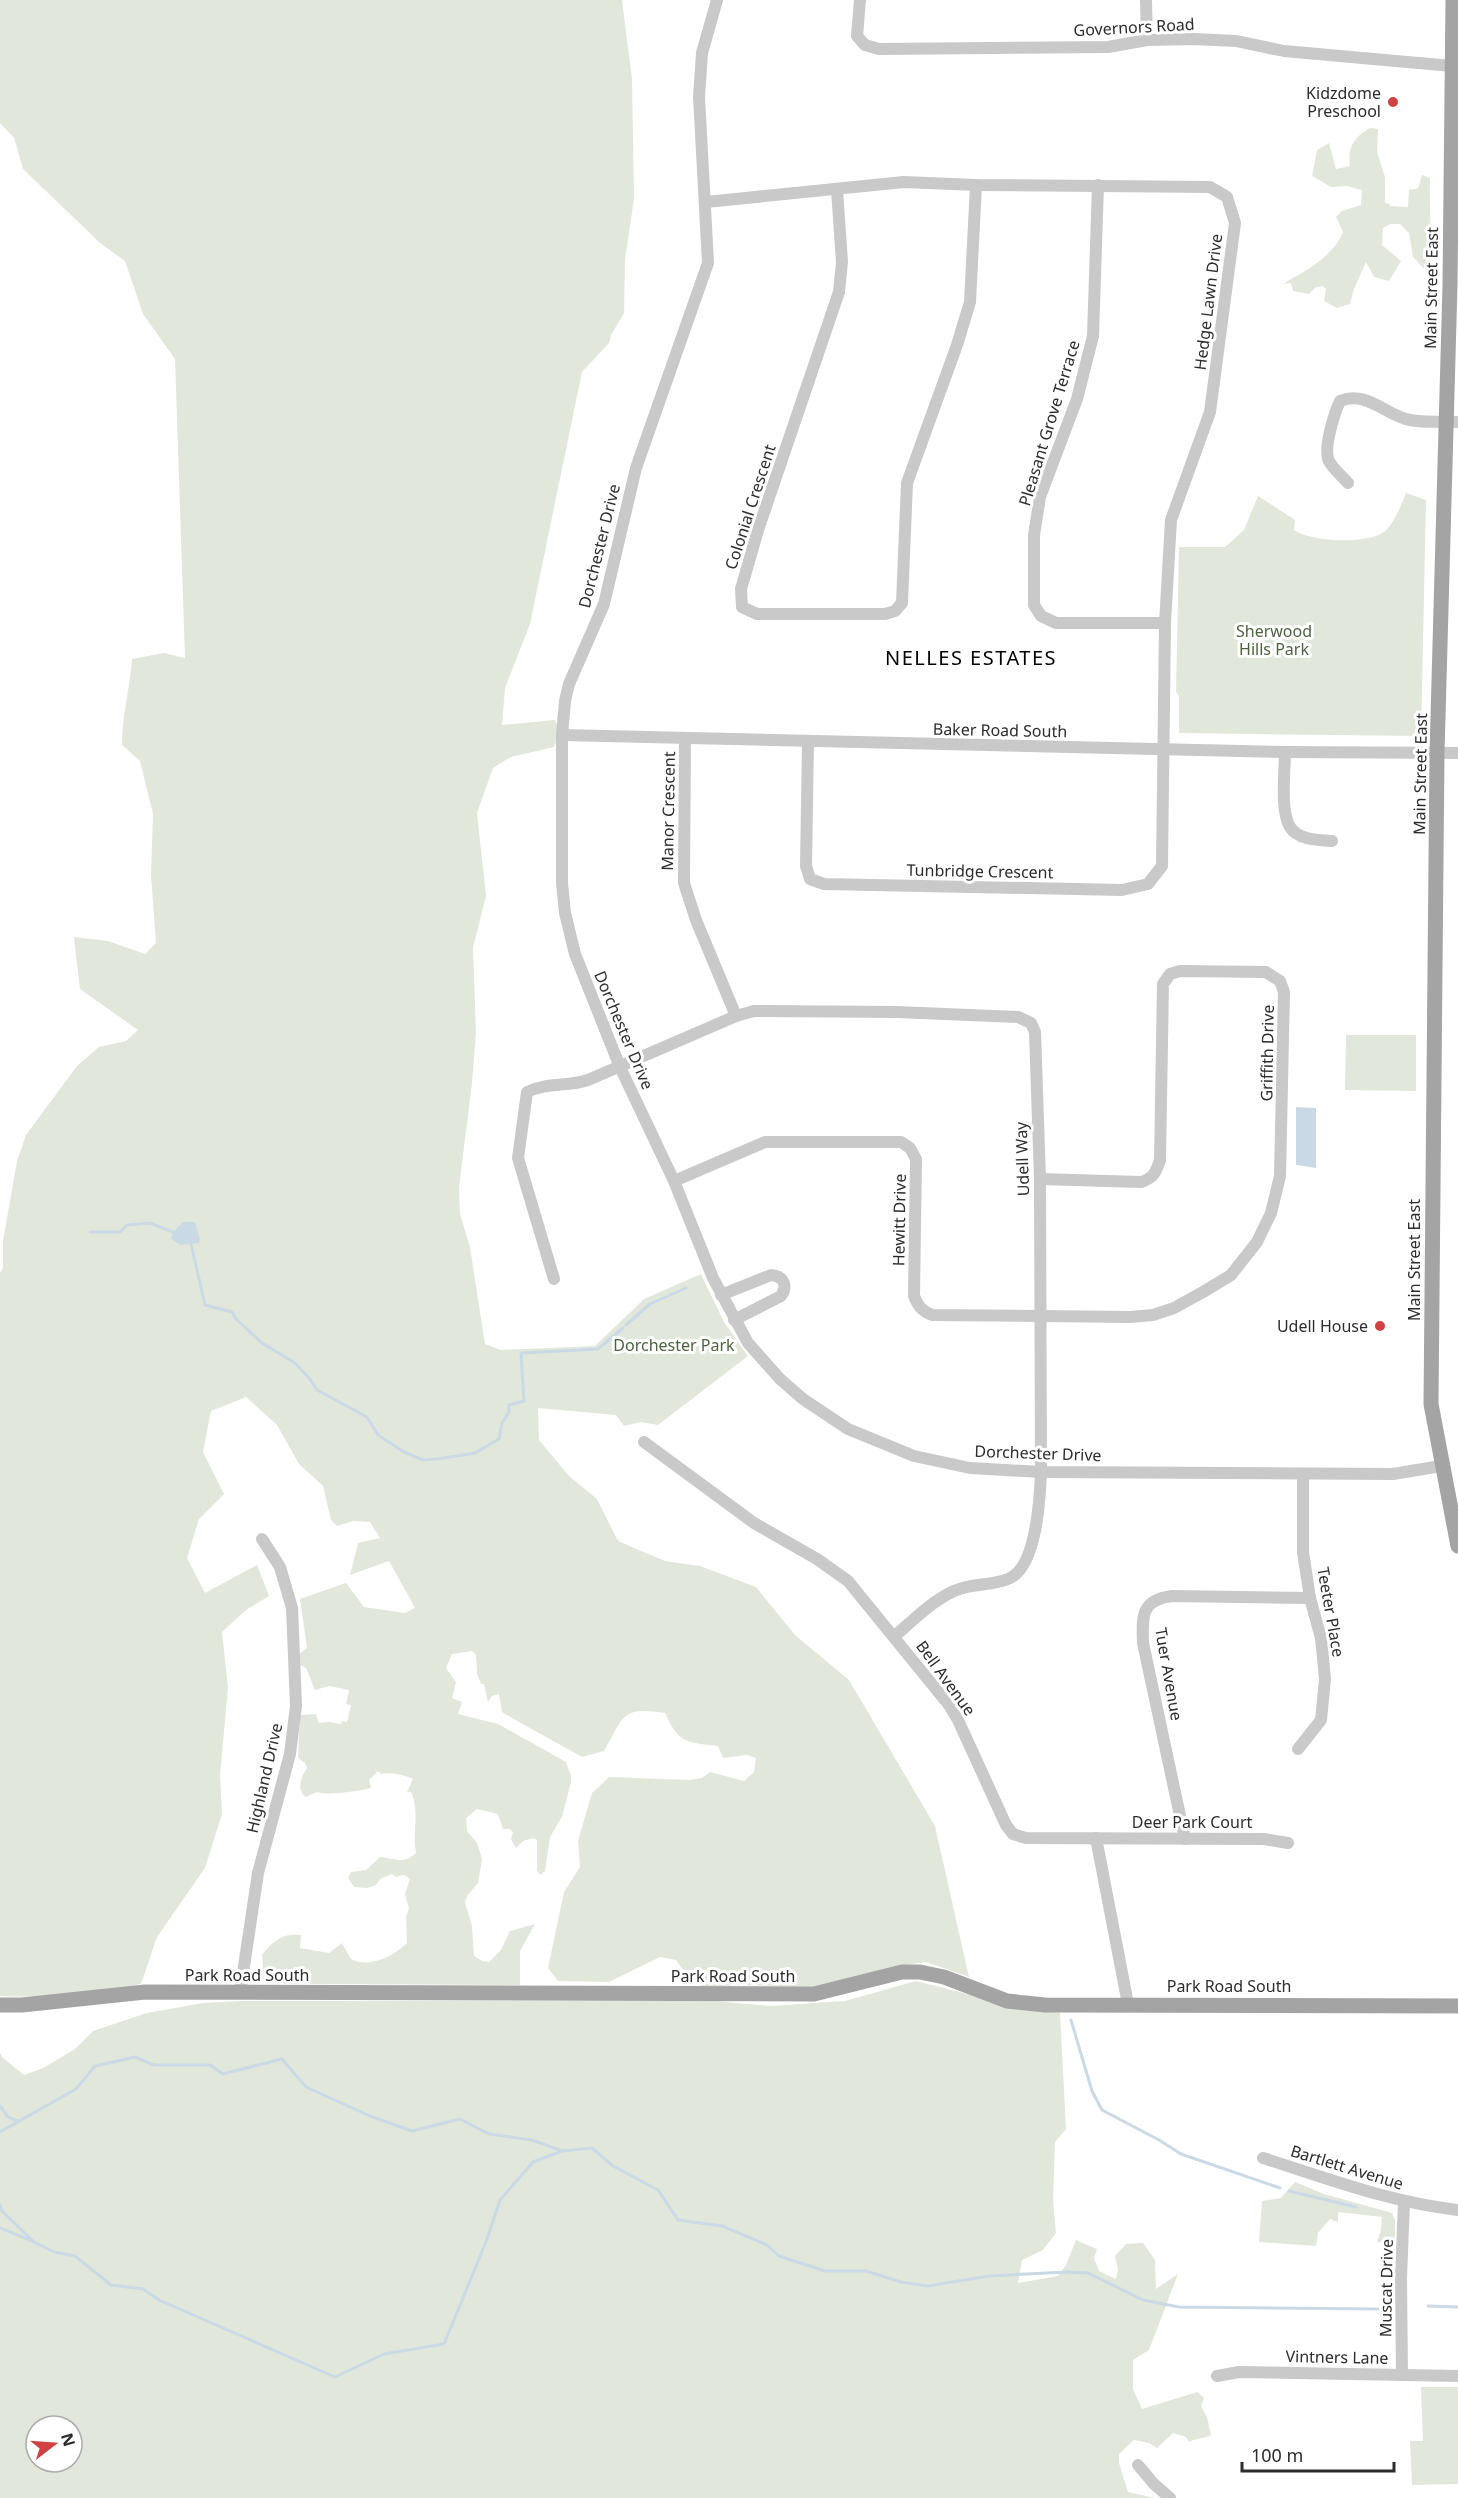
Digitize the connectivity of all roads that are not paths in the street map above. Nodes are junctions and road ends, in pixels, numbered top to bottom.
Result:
1 (717, 0) edge
2 (860, 0) edge
3 (1146, 0) edge
4 (1453, 0) edge
5 (1147, 40) junction
6 (1452, 66) junction
7 (976, 185) junction
8 (1098, 185) junction
9 (837, 190) junction
10 (706, 202) junction
11 (1452, 422) edge
12 (1348, 483) dead end
13 (1165, 623) junction
14 (562, 735) junction
15 (685, 740) junction
16 (808, 742) junction
17 (1164, 750) junction
18 (1285, 752) junction
19 (1437, 753) junction
20 (1458, 753) edge
21 (1332, 841) dead end
22 (736, 1016) junction
23 (620, 1067) junction
24 (1040, 1179) junction
25 (674, 1181) junction
26 (554, 1279) dead end
27 (721, 1295) junction
28 (1041, 1316) junction
29 (734, 1320) junction
30 (644, 1442) dead end
31 (1441, 1466) junction
32 (1041, 1472) junction
33 (1303, 1474) junction
34 (262, 1539) dead end
35 (1458, 1546) edge
36 (1310, 1598) junction
37 (895, 1636) junction
38 (1298, 1749) dead end
39 (1096, 1839) junction
40 (1185, 1839) junction
41 (1288, 1843) dead end
42 (240, 1993) junction
43 (1128, 2004) junction
44 (0, 2005) edge
45 (1458, 2006) edge
46 (1263, 2158) dead end
47 (1404, 2202) junction
48 (1458, 2210) edge
49 (1402, 2375) junction
50 (1217, 2376) dead end
51 (1458, 2376) edge
52 (1138, 2465) dead end
53 (1170, 2498) edge

1 - 10 street, Dorchester Drive
2 - 5 street, Governors Road
3 - 5 street
4 - 6 main road, Main Street East
5 - 6 street, Governors Road
6 - 11 main road, Main Street East
7 - 8 street, Hedge Lawn Drive
7 - 9 street, Hedge Lawn Drive
7 - 9 street, Colonial Crescent
8 - 13 street, Hedge Lawn Drive
8 - 13 street, Pleasant Grove Terrace
9 - 10 street, Hedge Lawn Drive
10 - 14 street, Dorchester Drive
11 - 12 street
11 - 19 main road, Main Street East
13 - 17 street, Hedge Lawn Drive
14 - 15 street, Baker Road South
14 - 23 street, Dorchester Drive
15 - 16 street, Baker Road South
15 - 22 street, Manor Crescent
16 - 17 street, Baker Road South
16 - 17 street, Tunbridge Crescent
17 - 18 street, Baker Road South
18 - 19 street, Baker Road South
18 - 21 street
19 - 20 street, Baker Road South
19 - 31 main road, Main Street East
22 - 23 street, Udell Way
22 - 24 street, Udell Way
23 - 25 street, Dorchester Drive
23 - 26 street, Udell Way
24 - 28 street, Udell Way
24 - 28 street, Griffith Drive
25 - 27 street, Dorchester Drive
25 - 28 street, Hewitt Drive
27 - 29 street, Dorchester Drive
27 - 29 street
28 - 32 street, Udell Way
29 - 32 street, Dorchester Drive
30 - 37 street, Bell Avenue
31 - 33 street, Dorchester Drive
31 - 35 main road, Main Street East
32 - 33 street, Dorchester Drive
32 - 37 street, Udell Way
33 - 36 street, Teeter Place
34 - 42 street, Highland Drive
36 - 38 street, Teeter Place
36 - 40 street, Tuer Avenue
37 - 39 street, Bell Avenue
39 - 40 street, Deer Park Court
39 - 43 street
40 - 41 street, Deer Park Court
42 - 43 main road, Park Road South
42 - 44 main road, Park Road South
43 - 45 main road, Park Road South
46 - 47 street, Bartlett Avenue
47 - 48 street, Bartlett Avenue
47 - 49 street, Muscat Drive
49 - 50 street, Vintners Lane
49 - 51 street, Vintners Lane
52 - 53 street

